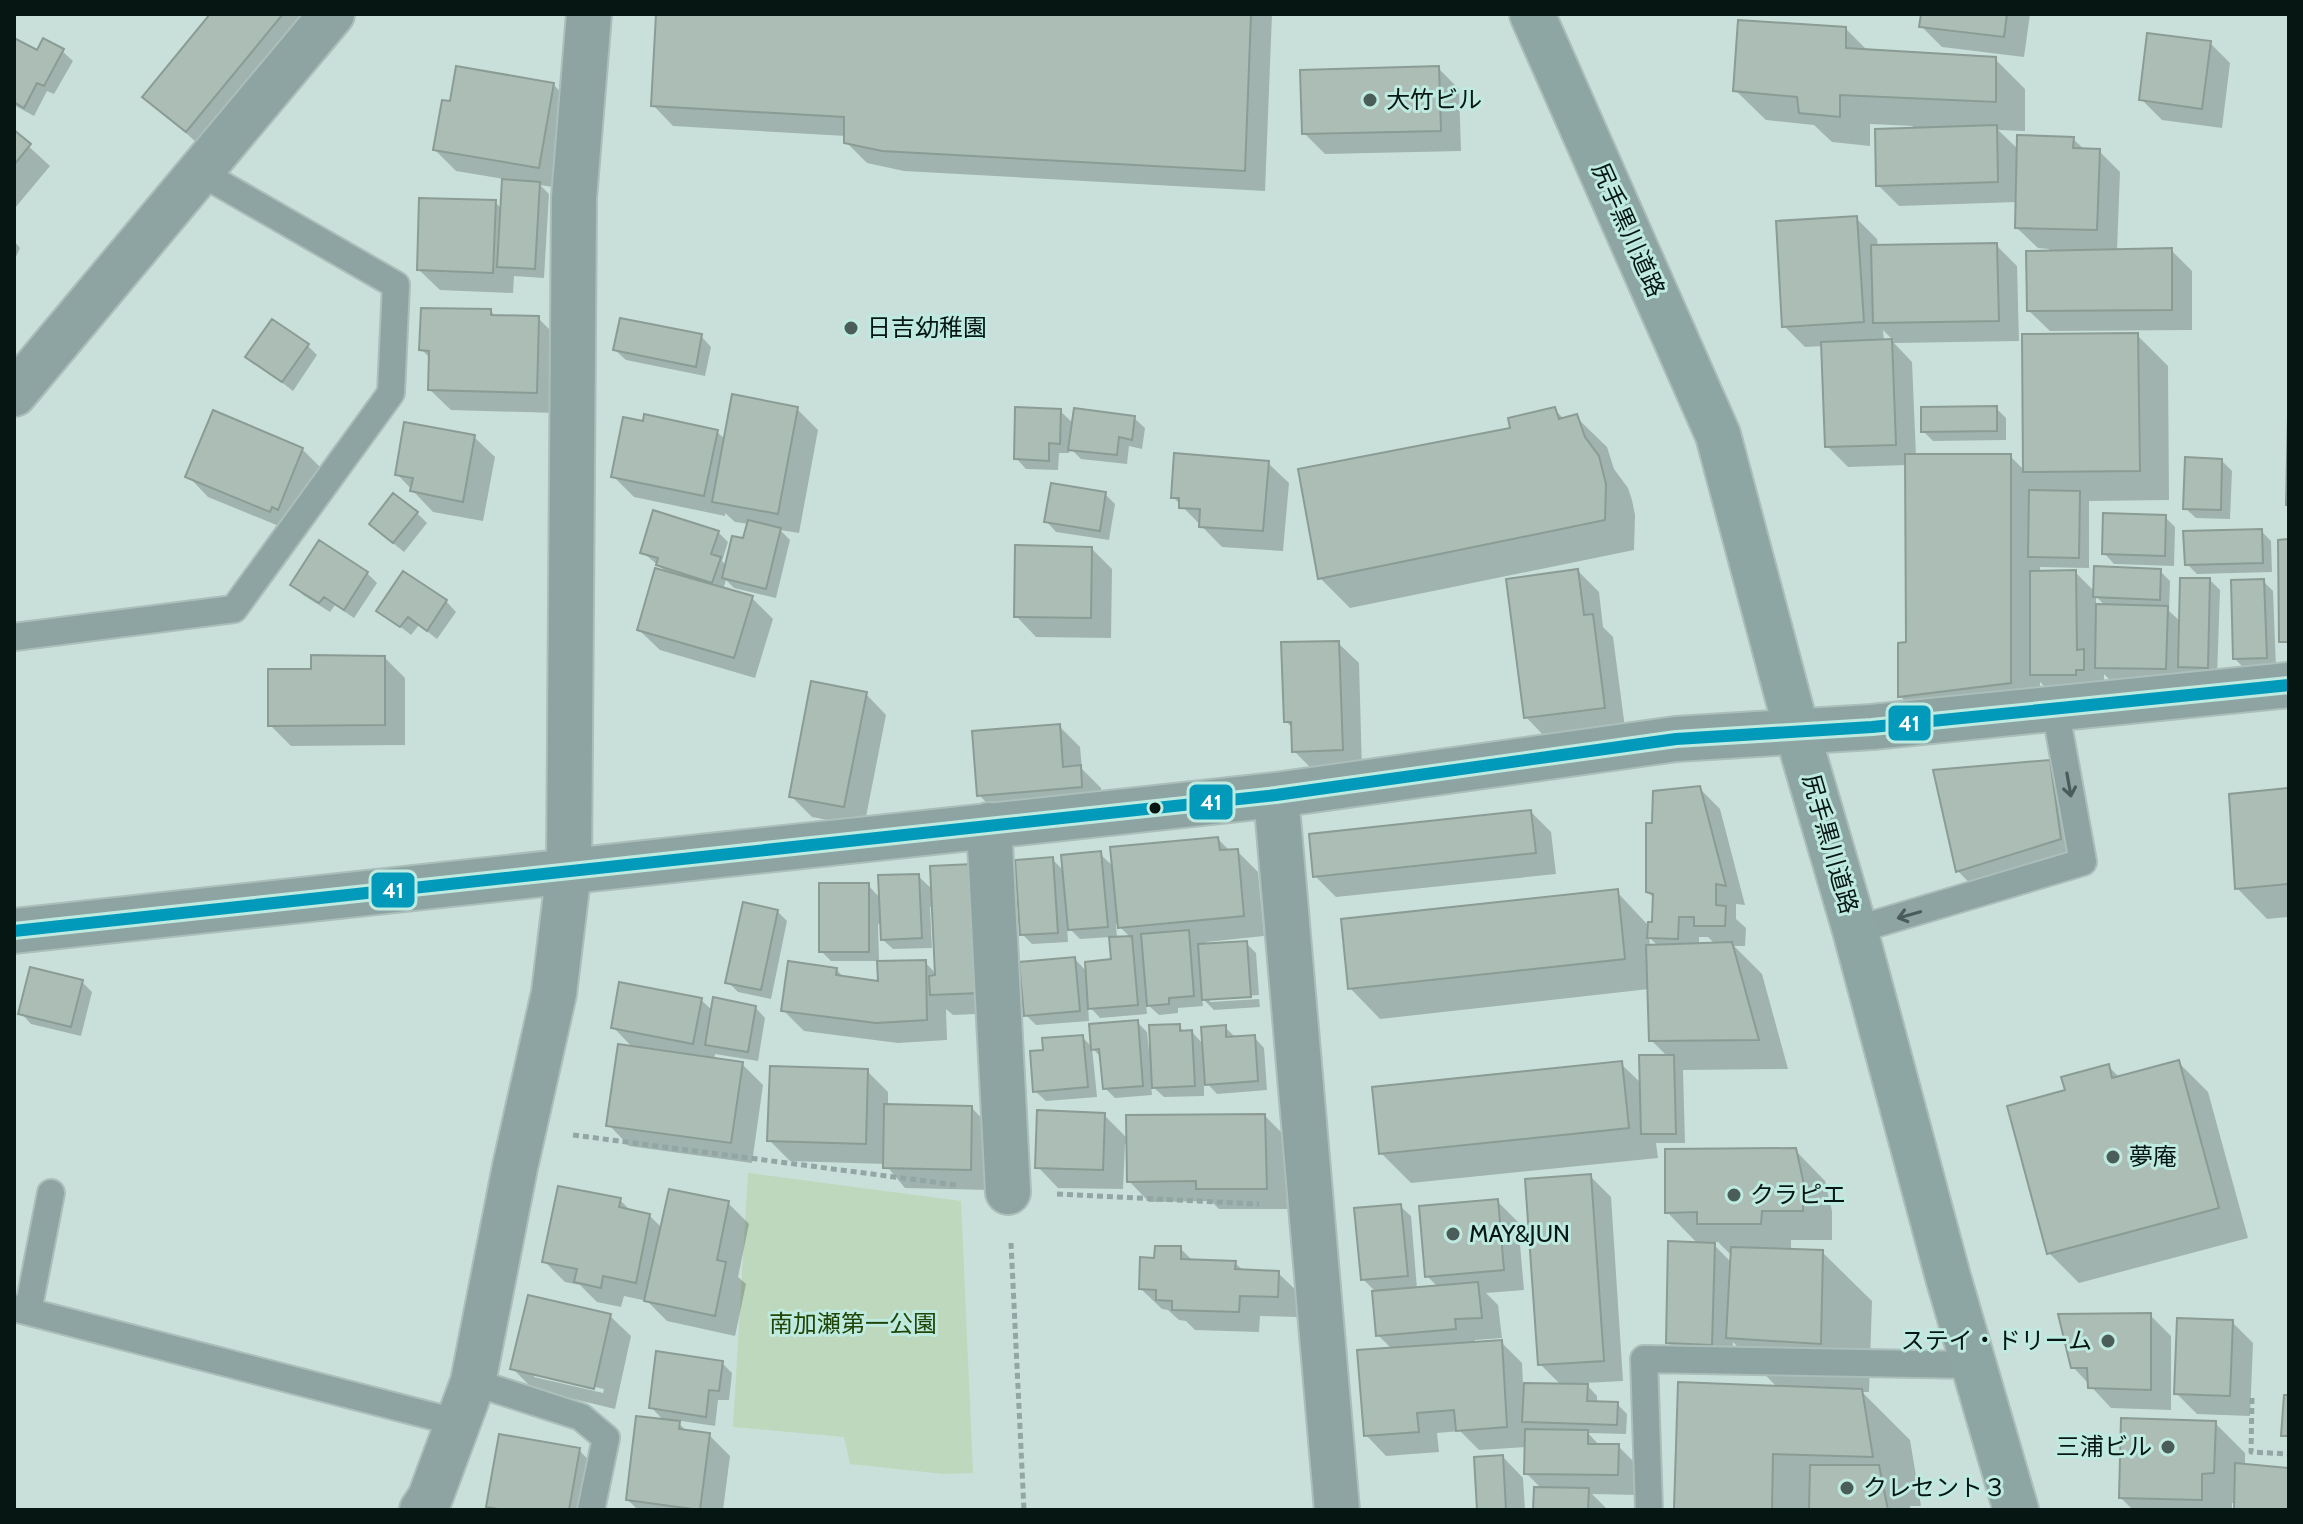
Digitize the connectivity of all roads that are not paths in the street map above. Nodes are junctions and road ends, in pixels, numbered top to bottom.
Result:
1 (332, 14) edge
2 (589, 14) edge
3 (1532, 14) edge
4 (198, 171) junction
5 (14, 394) edge
6 (14, 637) edge
7 (2289, 685) edge
8 (2055, 708) junction
9 (1797, 732) junction
10 (1276, 795) junction
11 (989, 825) junction
12 (569, 870) junction
13 (1855, 930) junction
14 (14, 931) edge
15 (1008, 1192) road end
16 (51, 1193) dead end
17 (21, 1310) edge
18 (1973, 1365) junction
19 (473, 1382) junction
20 (459, 1423) junction
21 (422, 1510) edge
22 (591, 1510) edge
23 (1337, 1510) edge
24 (1649, 1510) edge
25 (2016, 1510) edge

1 - 4 street
2 - 12 street
3 - 9 main road, 尻手黒川道路
4 - 5 street
4 - 6 lane
7 - 8 street
8 - 9 street
8 -> 13 lane
9 - 10 street
9 - 13 main road, 尻手黒川道路
10 - 11 street
10 - 23 street
11 - 12 street
11 - 15 street
12 - 14 street
12 - 19 street
13 - 18 main road, 尻手黒川道路
16 - 17 lane
17 - 20 lane
18 - 24 lane
18 - 25 main road, 尻手黒川道路
19 - 20 street
19 - 22 lane
20 - 21 street

